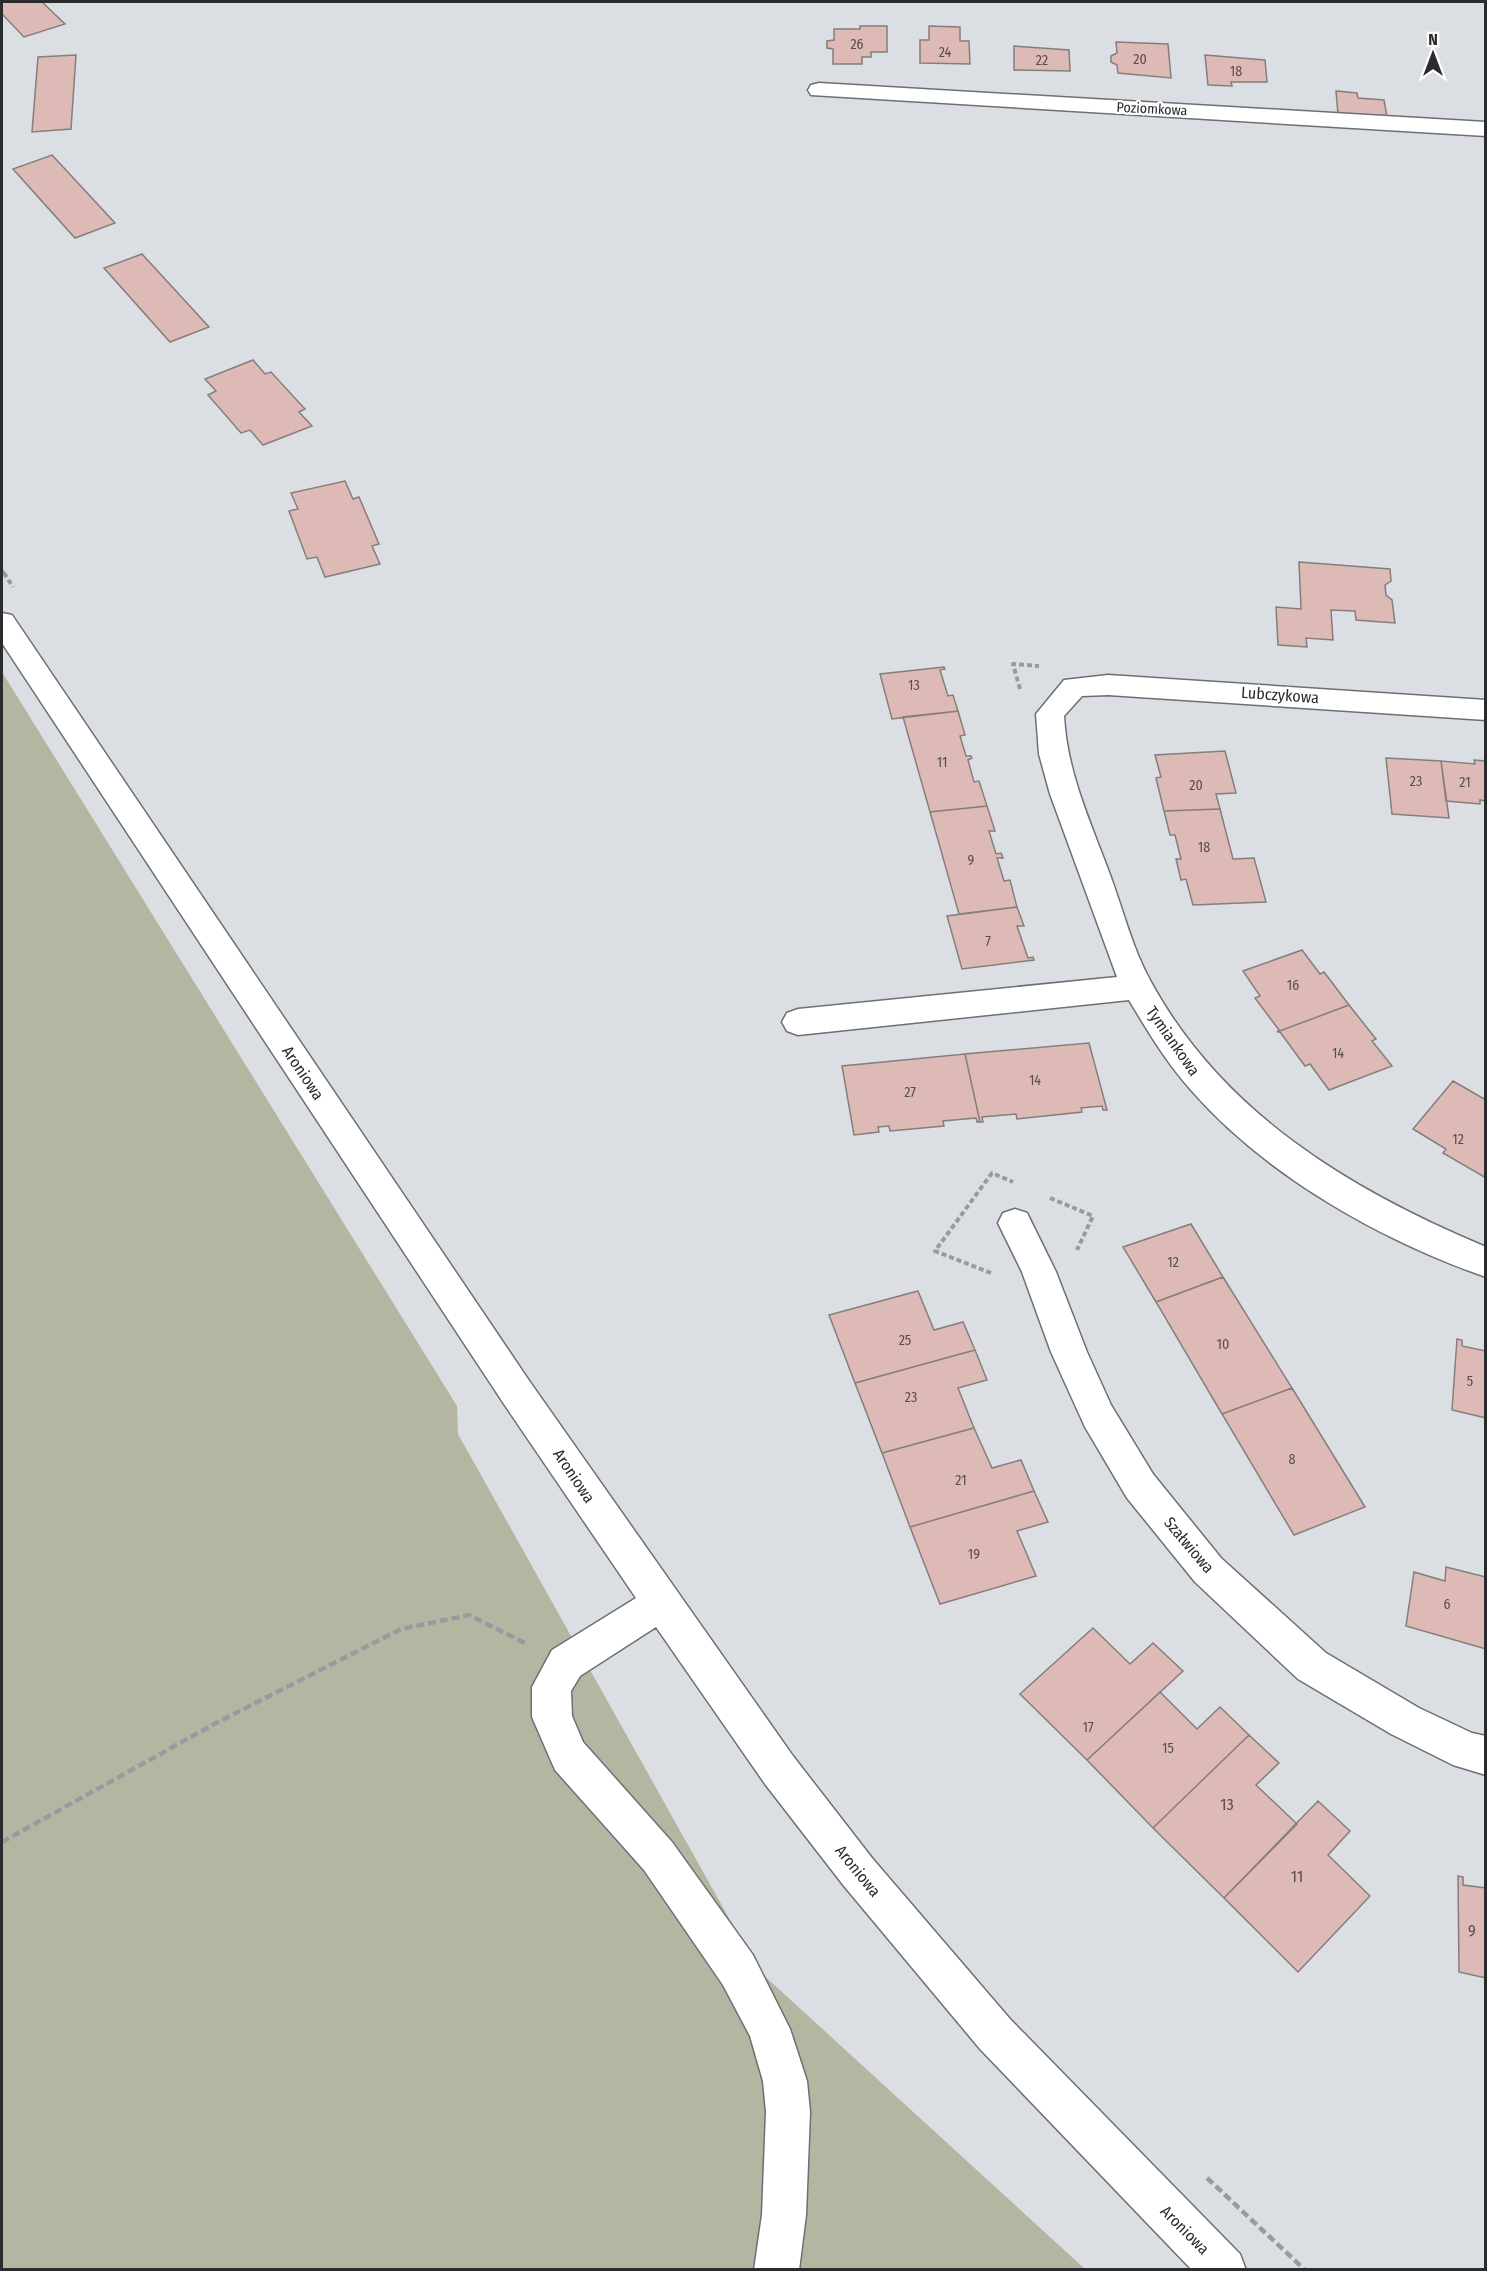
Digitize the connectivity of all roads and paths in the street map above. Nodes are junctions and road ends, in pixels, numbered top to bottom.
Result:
1 (819, 90) dead end
2 (1485, 129) edge
3 (2, 570) edge
4 (15, 589) dead end
5 (2, 622) edge
6 (1048, 667) dead end
7 (1074, 687) joint
8 (1023, 698) dead end
9 (1485, 710) edge
10 (1137, 987) junction
11 (798, 1022) dead end
12 (1015, 1223) dead end
13 (1485, 1263) edge
14 (661, 1603) junction
15 (566, 1663) junction
16 (1485, 1756) edge
17 (2, 1842) edge
18 (1205, 2175) dead end
19 (776, 2270) edge
20 (1224, 2270) edge
21 (1305, 2270) edge

1 - 2 street, Poziomkowa
3 - 4 path
5 - 14 street, Aroniowa
6 - 8 path
7 - 9 street, Lubczykowa
7 - 10 street, Tymiankowa
10 - 11 street
10 - 13 street, Tymiankowa
12 - 16 street, Szałwiowa
14 - 15 street
14 - 20 street, Aroniowa
15 - 17 path
15 - 19 street
18 - 21 path

